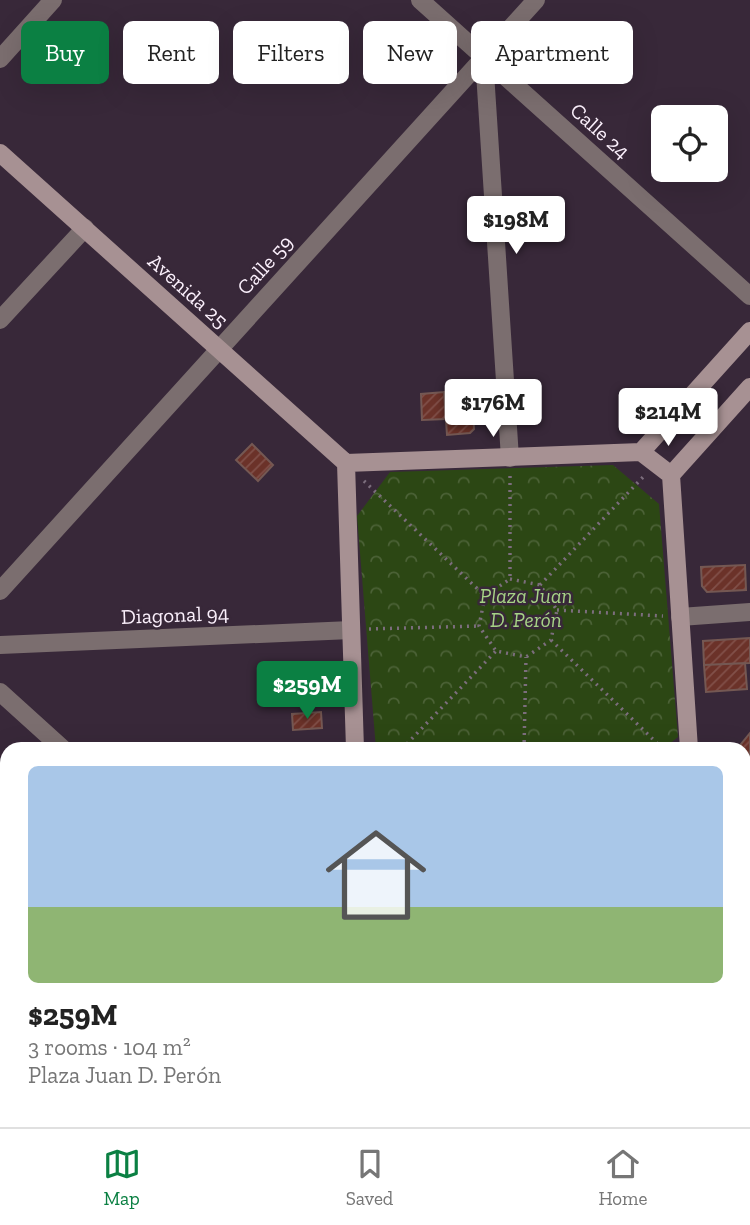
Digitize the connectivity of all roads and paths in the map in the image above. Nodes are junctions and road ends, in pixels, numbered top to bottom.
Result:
1 (53, 0) edge
2 (420, 0) edge
3 (536, 0) edge
4 (517, 21) edge
5 (471, 45) edge
6 (0, 59) edge
7 (471, 71) edge
8 (486, 84) edge
9 (514, 84) edge
10 (0, 153) edge
11 (85, 228) junction
12 (750, 296) edge
13 (0, 320) edge
14 (750, 331) edge
15 (219, 349) junction
16 (750, 387) edge
17 (641, 452) junction
18 (510, 458) junction
19 (345, 463) junction
20 (656, 463) junction
21 (671, 475) junction
22 (510, 579) junction
23 (540, 584) junction
24 (0, 591) edge
25 (485, 596) junction
26 (557, 610) junction
27 (750, 612) edge
28 (680, 617) junction
29 (478, 626) junction
30 (351, 630) junction
31 (551, 640) junction
32 (0, 645) edge
33 (496, 651) junction
34 (526, 657) junction
35 (0, 692) edge
36 (55, 742) edge
37 (355, 742) edge
38 (409, 742) edge
39 (524, 742) edge
40 (656, 742) edge
41 (689, 742) edge

1 - 6 street
2 - 5 street, Calle 24
3 - 4 street, Calle 59
7 - 15 street, Calle 59
8 - 18 street
9 - 12 street, Calle 24
10 - 11 main road, Avenida 25
11 - 13 street
11 - 15 main road, Avenida 25
14 - 17 main road
15 - 19 main road, Avenida 25
15 - 24 street, Calle 59
16 - 21 main road
17 - 18 main road
17 - 20 main road
18 - 19 main road
18 - 22 path
19 - 25 path
19 - 30 main road
20 - 21 main road
20 - 23 path
21 - 28 main road
22 - 23 path
22 - 25 path
23 - 26 path
25 - 29 path
26 - 28 path
26 - 31 path
27 - 28 street
28 - 41 main road
29 - 30 path
29 - 33 path
30 - 32 street, Diagonal 94
30 - 37 main road
31 - 34 path
31 - 40 path
33 - 34 path
33 - 38 path
34 - 39 path
35 - 36 street

